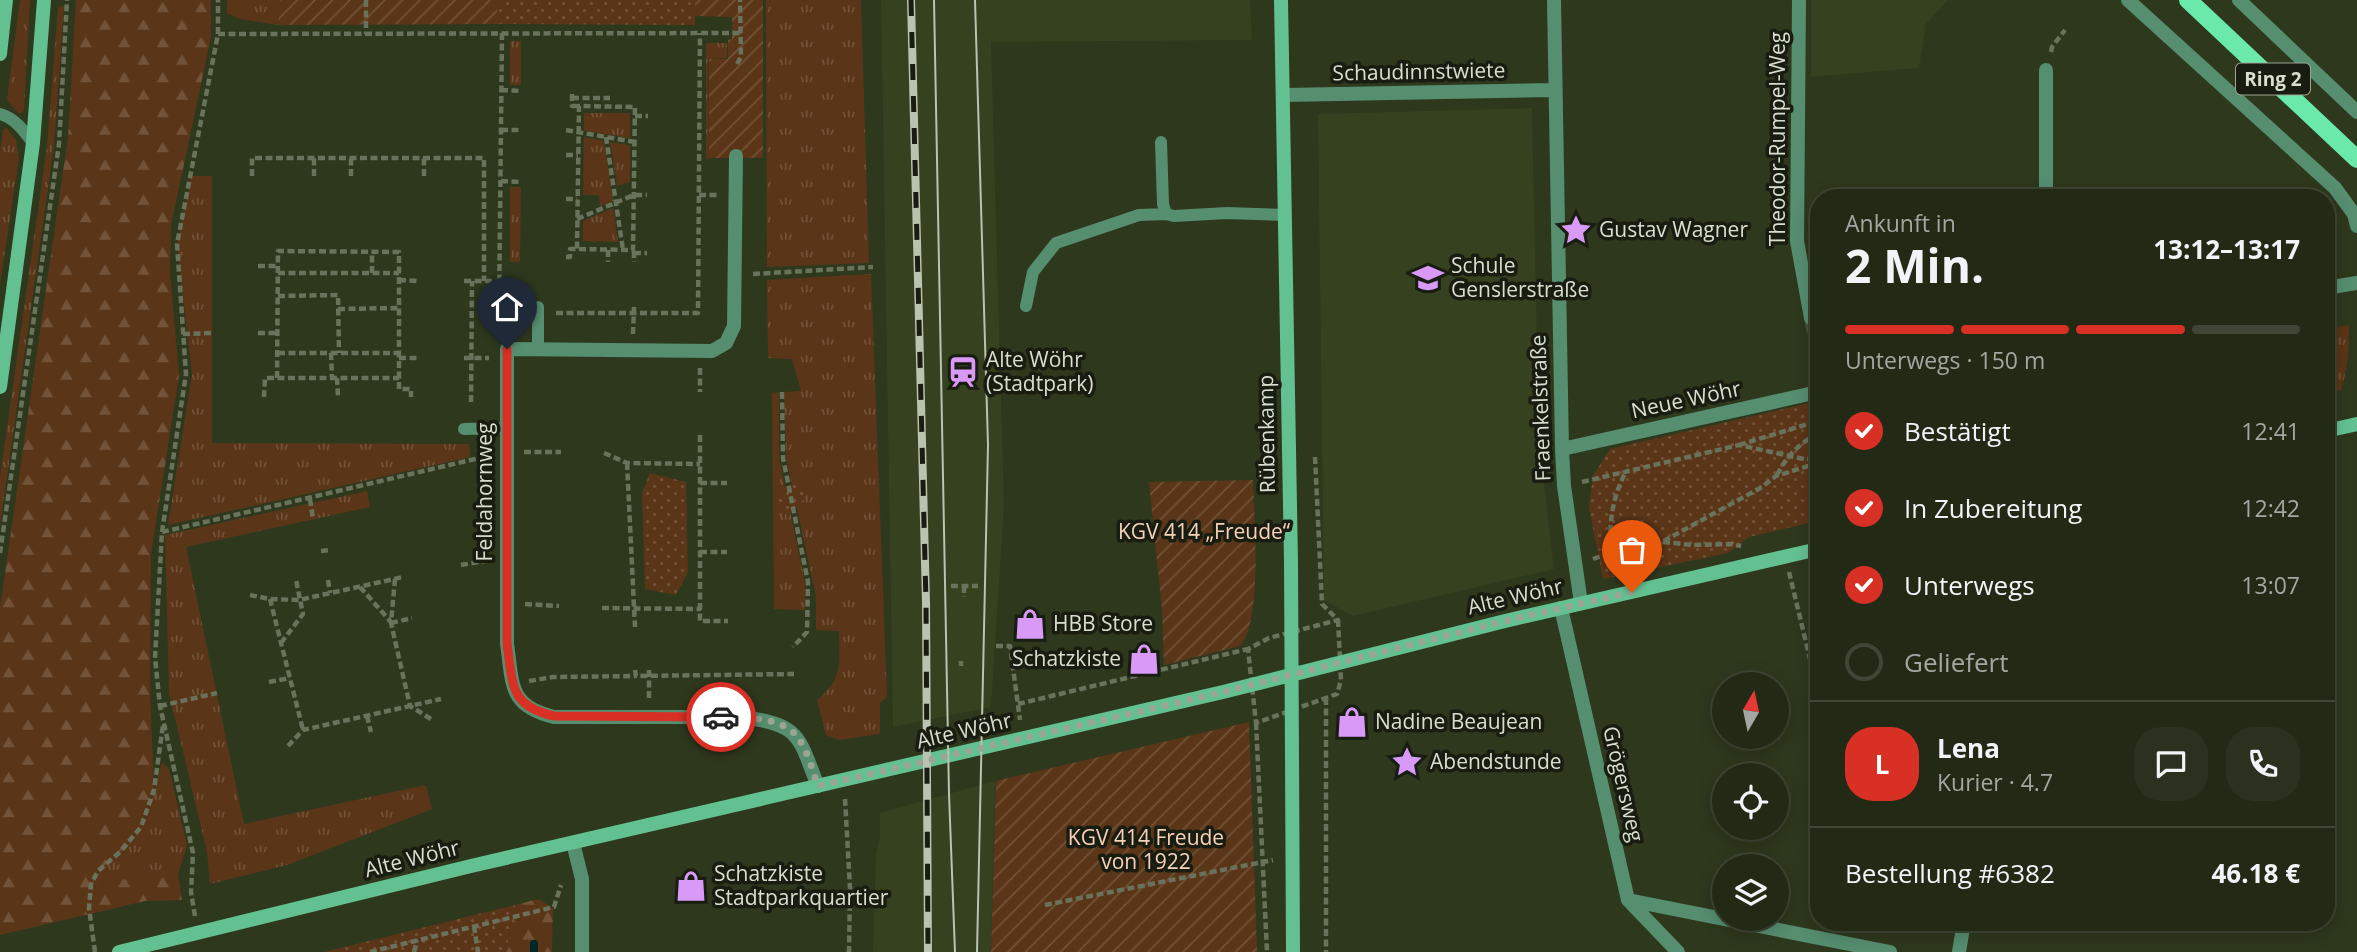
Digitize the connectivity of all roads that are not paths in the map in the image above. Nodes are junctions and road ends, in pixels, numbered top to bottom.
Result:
1 (6, 0) edge
2 (44, 0) edge
3 (1281, 0) edge
4 (1554, 0) edge
5 (1799, 0) edge
6 (2128, 0) edge
7 (2188, 0) edge
8 (2239, 0) edge
9 (0, 54) edge
10 (2046, 70) road end
11 (1555, 90) junction
12 (1284, 95) junction
13 (2357, 112) edge
14 (0, 114) edge
15 (1161, 142) dead end
16 (33, 143) junction
17 (736, 156) dead end
18 (2357, 159) edge
19 (2046, 189) edge
20 (1166, 214) junction
21 (1285, 215) junction
22 (2357, 226) edge
23 (2357, 283) edge
24 (2335, 287) edge
25 (1027, 306) dead end
26 (538, 310) road end
27 (1810, 312) edge
28 (538, 349) junction
29 (0, 387) edge
30 (1810, 394) edge
31 (2357, 424) edge
32 (506, 428) junction
33 (464, 429) dead end
34 (2335, 429) edge
35 (1562, 449) junction
36 (1810, 551) edge
37 (1581, 603) junction
38 (1561, 608) junction
39 (1292, 674) junction
40 (818, 786) junction
41 (573, 843) junction
42 (1628, 900) junction
43 (1962, 931) edge
44 (119, 952) edge
45 (582, 952) edge
46 (1293, 952) edge
47 (1678, 952) edge
48 (1890, 952) edge
49 (1959, 952) edge

1 - 9 street
2 - 16 street
3 - 12 street, Rübenkamp
4 - 11 street, Fraenkelstraße
5 - 27 street, Theodor-Rumpel-Weg
6 - 22 street
7 - 18 main road, Ring 2
8 - 13 street
10 - 19 street
11 - 12 street, Schaudinnstwiete
11 - 35 street, Fraenkelstraße
12 - 21 street, Rübenkamp
14 - 16 lane
15 - 20 lane
16 - 29 street
17 - 28 street, Feldahornweg
20 - 21 lane
20 - 25 lane
21 - 39 street, Rübenkamp
23 - 24 street
26 - 28 lane
28 - 32 street, Feldahornweg
30 - 35 street, Neue Wöhr
31 - 34 street
32 - 33 lane
32 - 40 street, Feldahornweg
35 - 37 street, Fraenkelstraße
36 - 37 street, Alte Wöhr
37 - 38 street, Alte Wöhr
38 - 39 street, Alte Wöhr
38 - 42 street, Grögersweg
39 - 40 street, Alte Wöhr
39 - 46 street, Rübenkamp
40 - 41 street, Alte Wöhr
41 - 44 street, Alte Wöhr
41 - 45 street
42 - 47 street
42 - 48 street
43 - 49 street

